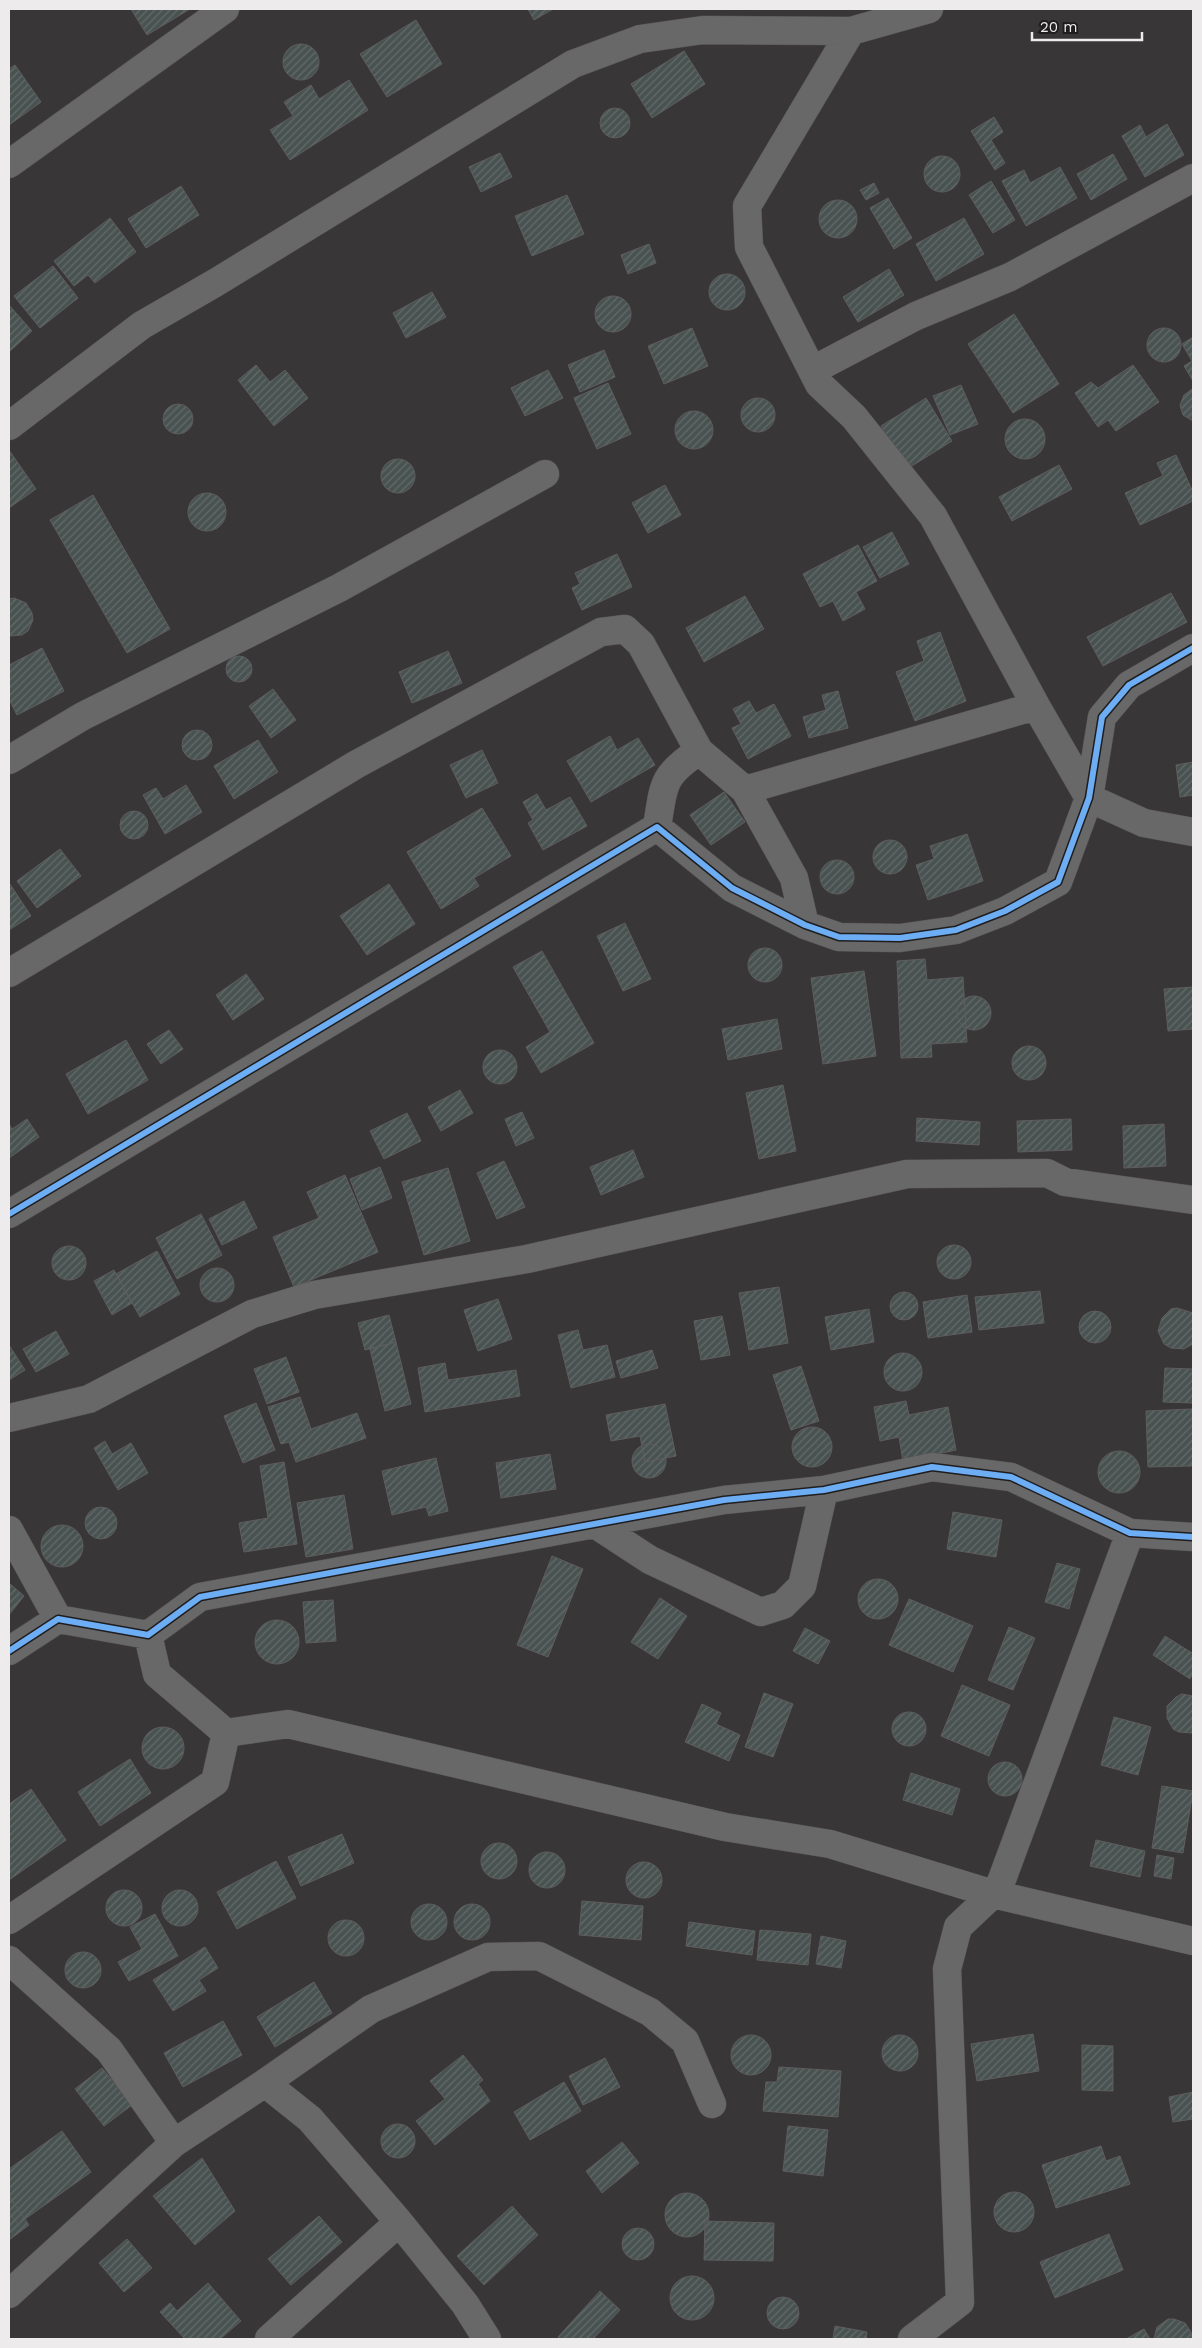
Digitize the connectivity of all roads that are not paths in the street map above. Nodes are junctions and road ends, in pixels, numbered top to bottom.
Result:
1 (225, 9) edge
2 (930, 9) edge
3 (851, 31) junction
4 (9, 164) edge
5 (1193, 178) edge
6 (812, 370) junction
7 (9, 426) edge
8 (545, 474) dead end
9 (1193, 648) edge
10 (1036, 706) junction
11 (699, 751) junction
12 (9, 760) edge
13 (745, 790) junction
14 (1089, 798) junction
15 (657, 828) junction
16 (1193, 832) edge
17 (805, 925) junction
18 (9, 973) edge
19 (1193, 1200) edge
20 (9, 1214) edge
21 (9, 1418) edge
22 (824, 1490) junction
23 (595, 1524) junction
24 (9, 1530) edge
25 (1130, 1533) junction
26 (1193, 1537) edge
27 (58, 1620) junction
28 (148, 1635) junction
29 (9, 1651) edge
30 (226, 1733) junction
31 (994, 1894) junction
32 (9, 1920) edge
33 (1193, 1941) edge
34 (9, 1960) edge
35 (265, 2083) junction
36 (712, 2104) dead end
37 (174, 2143) junction
38 (399, 2222) junction
39 (9, 2294) edge
40 (269, 2339) edge
41 (487, 2339) edge
42 (912, 2339) edge

1 - 4 street
2 - 3 street
3 - 6 street
3 - 7 street
5 - 6 street
6 - 10 street
8 - 12 street
9 - 14 street
10 - 13 street
10 - 14 street
11 - 13 street
11 - 15 street
11 - 18 street
13 - 17 street
14 - 16 street
14 - 17 street
15 - 17 street
15 - 20 street
19 - 21 street
22 - 23 street
22 - 23 street
22 - 25 street
23 - 28 street
24 - 27 street
25 - 26 street
25 - 31 street
27 - 28 street
27 - 29 street
28 - 30 street
30 - 31 street
30 - 32 street
31 - 33 street
31 - 42 street
34 - 37 street
35 - 36 street
35 - 37 street
35 - 38 street
37 - 39 street
38 - 40 street
38 - 41 street

